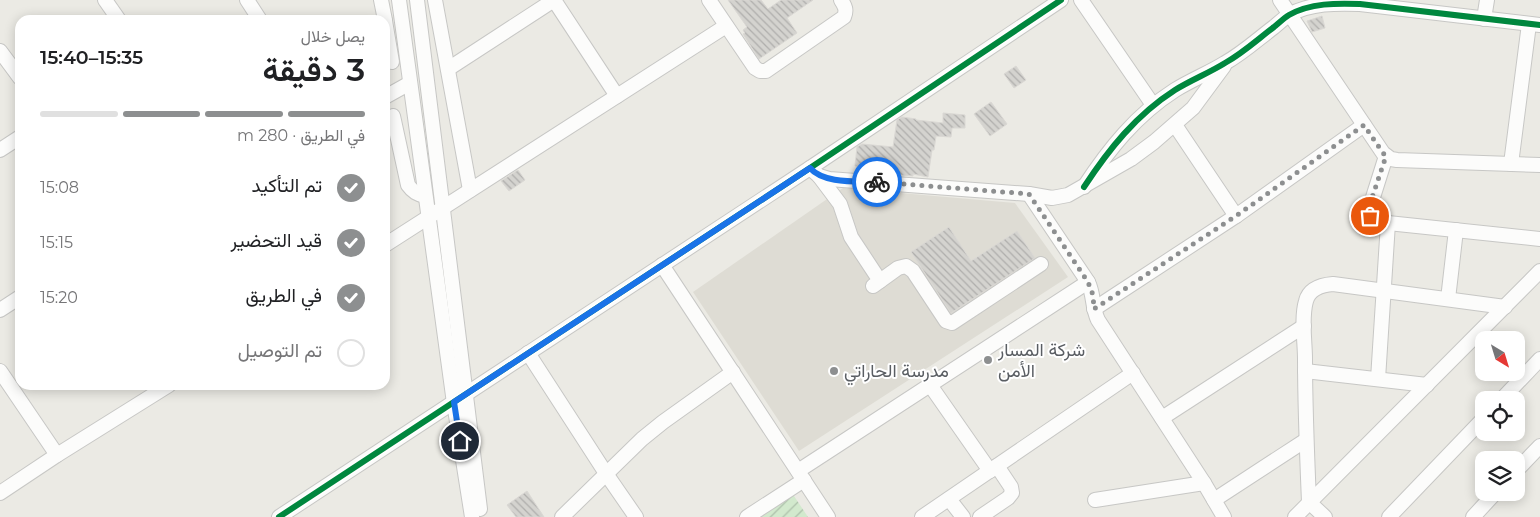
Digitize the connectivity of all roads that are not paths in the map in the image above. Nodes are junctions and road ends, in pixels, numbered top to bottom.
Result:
1 (105, 0) edge
2 (247, 0) edge
3 (382, 0) edge
4 (399, 0) edge
5 (417, 0) edge
6 (435, 0) edge
7 (554, 0) edge
8 (709, 0) edge
9 (841, 0) edge
10 (1061, 0) edge
11 (1081, 0) edge
12 (1280, 0) edge
13 (1487, 0) edge
14 (116, 15) edge
15 (257, 15) edge
16 (384, 15) edge
17 (1290, 15) junction
18 (1484, 19) junction
19 (1534, 24) edge
20 (726, 26) junction
21 (390, 50) edge
22 (0, 51) edge
23 (392, 62) dead end
24 (1226, 63) junction
25 (448, 69) junction
26 (15, 71) edge
27 (410, 83) junction
28 (390, 94) edge
29 (616, 96) junction
30 (1153, 105) junction
31 (393, 116) dead end
32 (1175, 124) junction
33 (1364, 125) junction
34 (15, 140) edge
35 (0, 150) edge
36 (1386, 156) junction
37 (1511, 164) junction
38 (1540, 165) edge
39 (815, 172) junction
40 (1084, 187) junction
41 (470, 190) junction
42 (1029, 194) junction
43 (425, 196) junction
44 (442, 208) junction
45 (1236, 216) junction
46 (428, 217) junction
47 (1388, 223) junction
48 (1456, 230) junction
49 (1540, 239) edge
50 (390, 242) edge
51 (1041, 264) dead end
52 (662, 265) junction
53 (1540, 271) edge
54 (1088, 282) junction
55 (1383, 290) junction
56 (1448, 299) junction
57 (15, 300) edge
58 (1505, 307) junction
59 (1094, 309) junction
60 (0, 310) edge
61 (1304, 326) junction
62 (528, 353) junction
63 (1540, 359) edge
64 (0, 371) edge
65 (1305, 371) junction
66 (733, 372) junction
67 (1132, 373) junction
68 (1378, 379) junction
69 (1427, 384) junction
70 (930, 385) junction
71 (161, 390) edge
72 (1510, 391) edge
73 (466, 394) junction
74 (454, 402) junction
75 (1162, 418) junction
76 (1475, 427) edge
77 (1306, 440) junction
78 (1540, 446) edge
79 (57, 455) junction
80 (1525, 462) edge
81 (993, 468) junction
82 (607, 475) junction
83 (801, 475) junction
84 (1204, 483) junction
85 (0, 493) edge
86 (949, 499) junction
87 (1095, 500) dead end
88 (1214, 500) junction
89 (1488, 501) edge
90 (1309, 502) junction
91 (279, 517) edge
92 (472, 517) edge
93 (481, 517) edge
94 (562, 517) edge
95 (636, 517) edge
96 (747, 517) edge
97 (828, 517) edge
98 (922, 517) edge
99 (963, 517) edge
100 (980, 517) edge
101 (1224, 517) edge
102 (1295, 517) edge
103 (1325, 517) edge
104 (1389, 517) edge
105 (1473, 517) edge

1 - 14 street
2 - 15 street
3 - 16 street
4 - 27 street
5 - 44 street
6 - 25 street
7 - 25 street
7 - 29 street
8 - 20 street
9 - 20 street
10 - 39 street
11 - 30 street
12 - 17 street
13 - 18 street
17 - 18 street
17 - 24 street
17 - 33 street
18 - 19 street
19 - 37 street
20 - 29 street
21 - 23 street
22 - 26 street
24 - 30 street
24 - 32 street
25 - 41 street
27 - 28 street
27 - 43 street
29 - 41 street
30 - 40 street
31 - 43 street
32 - 40 street
32 - 45 street
33 - 36 street
33 - 45 street
34 - 35 street
36 - 37 street
36 - 47 street
37 - 38 street
39 - 42 street
39 - 51 street
39 - 52 street
40 - 42 street
41 - 44 street
42 - 54 street
43 - 46 street
44 - 46 street
44 - 73 street
45 - 59 street
46 - 50 street
46 - 74 street
47 - 48 street
47 - 55 street
48 - 49 street
48 - 56 street
52 - 62 street
52 - 66 street
53 - 58 street
54 - 59 street
54 - 70 street
55 - 56 street
55 - 61 street
55 - 68 street
56 - 58 street
57 - 60 street
58 - 69 street
59 - 67 street
61 - 65 street
61 - 75 street
62 - 73 street
62 - 82 street
63 - 72 street
64 - 79 street
65 - 68 street
65 - 77 street
66 - 82 street
66 - 83 street
67 - 75 street
67 - 81 street
68 - 69 street
69 - 90 street
70 - 81 street
70 - 83 street
71 - 79 street
73 - 74 street
73 - 93 street
74 - 91 street
74 - 92 street
75 - 84 street
76 - 104 street
77 - 88 street
77 - 90 street
78 - 80 street
79 - 85 street
81 - 86 street
81 - 100 street
82 - 94 street
82 - 95 street
83 - 96 street
83 - 97 street
84 - 87 street
84 - 88 street
86 - 98 street
86 - 99 street
88 - 101 street
89 - 105 street
90 - 102 street
90 - 103 street

